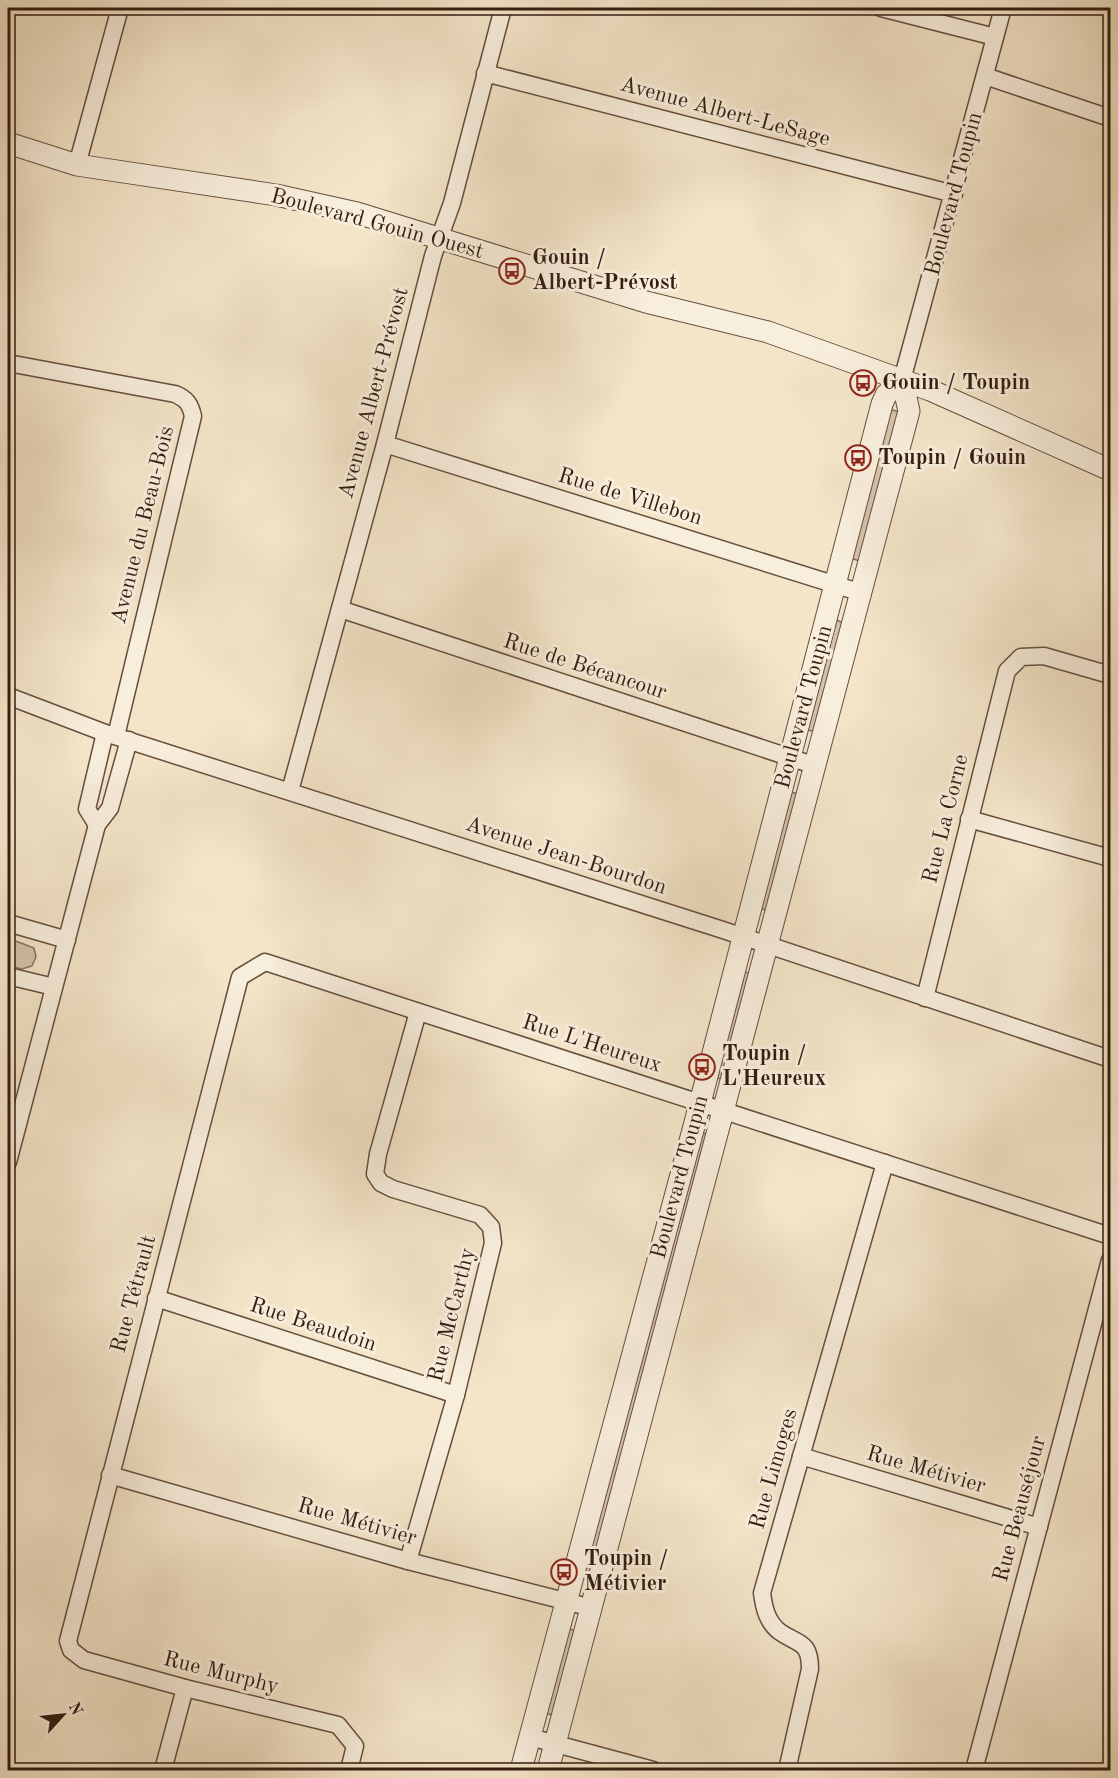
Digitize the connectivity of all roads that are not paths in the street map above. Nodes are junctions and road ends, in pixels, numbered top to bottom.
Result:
1 (120, 8) edge
2 (503, 8) edge
3 (881, 8) edge
4 (1003, 8) edge
5 (995, 37) junction
6 (485, 73) junction
7 (985, 76) junction
8 (1110, 118) edge
9 (8, 143) edge
10 (77, 165) junction
11 (954, 195) junction
12 (440, 237) junction
13 (8, 363) edge
14 (903, 380) junction
15 (386, 444) junction
16 (1110, 470) edge
17 (835, 585) junction
18 (862, 593) junction
19 (340, 609) junction
20 (1110, 675) edge
21 (8, 696) edge
22 (117, 736) junction
23 (791, 758) junction
24 (816, 766) junction
25 (290, 791) junction
26 (969, 819) junction
27 (97, 825) junction
28 (1110, 858) edge
29 (8, 922) edge
30 (742, 937) junction
31 (67, 940) junction
32 (767, 945) junction
33 (265, 962) joint
34 (8, 976) edge
35 (54, 987) junction
36 (925, 998) junction
37 (418, 1012) junction
38 (1110, 1059) edge
39 (700, 1102) junction
40 (726, 1110) junction
41 (8, 1162) edge
42 (885, 1163) junction
43 (1110, 1236) edge
44 (1110, 1260) edge
45 (156, 1298) junction
46 (456, 1395) junction
47 (801, 1456) junction
48 (110, 1475) junction
49 (1039, 1527) junction
50 (408, 1561) junction
51 (565, 1601) junction
52 (592, 1608) junction
53 (71, 1650) joint
54 (185, 1688) junction
55 (530, 1737) junction
56 (556, 1744) junction
57 (163, 1770) edge
58 (349, 1770) edge
59 (521, 1770) edge
60 (548, 1770) edge
61 (653, 1770) edge
62 (787, 1770) edge
63 (974, 1770) edge

1 - 10 street
2 - 6 street, Avenue Albert-Prévost
3 - 5 street
4 - 5 street, Boulevard Toupin
5 - 7 street, Boulevard Toupin
6 - 11 street, Avenue Albert-LeSage
6 - 12 street, Avenue Albert-Prévost
7 - 8 street
7 - 11 street, Boulevard Toupin
9 - 10 street, Boulevard Gouin Ouest
10 - 12 street, Boulevard Gouin Ouest
11 - 14 street, Boulevard Toupin
12 - 14 street, Boulevard Gouin Ouest
12 - 15 street, Avenue Albert-Prévost
13 - 22 street, Avenue du Beau-Bois
14 - 16 street, Boulevard Gouin Ouest
14 - 17 street, Boulevard Toupin
14 - 18 street, Boulevard Toupin
15 - 17 street, Rue de Villebon
15 - 19 street, Avenue Albert-Prévost
17 - 18 street, Rue de Villebon
17 - 23 street, Boulevard Toupin
18 - 24 street, Boulevard Toupin
19 - 23 street, Rue de Bécancour
19 - 25 street, Avenue Albert-Prévost
20 - 26 street, Rue La Corne
21 - 22 street, Avenue Jean-Bourdon
22 - 25 street, Avenue Jean-Bourdon
22 - 27 street, Avenue du Beau-Bois
22 - 27 street, Avenue du Beau-Bois
23 - 24 street, Rue de Bécancour
23 - 30 street, Boulevard Toupin
24 - 32 street, Boulevard Toupin
25 - 30 street, Avenue Jean-Bourdon
26 - 28 street
26 - 36 street, Rue La Corne
27 - 31 street, Avenue du Beau-Bois
29 - 31 street
30 - 32 street, Avenue Jean-Bourdon
30 - 39 street, Boulevard Toupin
31 - 35 street, Avenue du Beau-Bois
32 - 36 street, Avenue Jean-Bourdon
32 - 40 street, Boulevard Toupin
33 - 37 street, Rue L'Heureux
33 - 45 street, Rue Tétrault
34 - 35 street
35 - 41 street, Avenue du Beau-Bois
36 - 38 street, Avenue Jean-Bourdon
37 - 39 street, Rue L'Heureux
37 - 46 street, Rue McCarthy
39 - 40 street, Rue L'Heureux
39 - 51 street, Boulevard Toupin
40 - 42 street, Rue L'Heureux
40 - 52 street, Boulevard Toupin
42 - 43 street, Rue L'Heureux
42 - 47 street, Rue Limoges
44 - 49 street, Rue Beauséjour
45 - 46 street, Rue Beaudoin
45 - 48 street, Rue Tétrault
46 - 50 street, Rue McCarthy
47 - 49 street, Rue Métivier
47 - 62 street, Rue Limoges
48 - 50 street, Rue Métivier
48 - 53 street, Rue Tétrault
49 - 63 street, Rue Beauséjour
50 - 51 street, Rue Métivier
51 - 52 street, Rue Métivier
51 - 55 street, Boulevard Toupin
52 - 56 street, Boulevard Toupin
53 - 54 street, Rue Murphy
54 - 57 street
54 - 58 street, Rue Murphy
55 - 56 street
55 - 59 street, Boulevard Toupin
56 - 60 street, Boulevard Toupin
56 - 61 street

